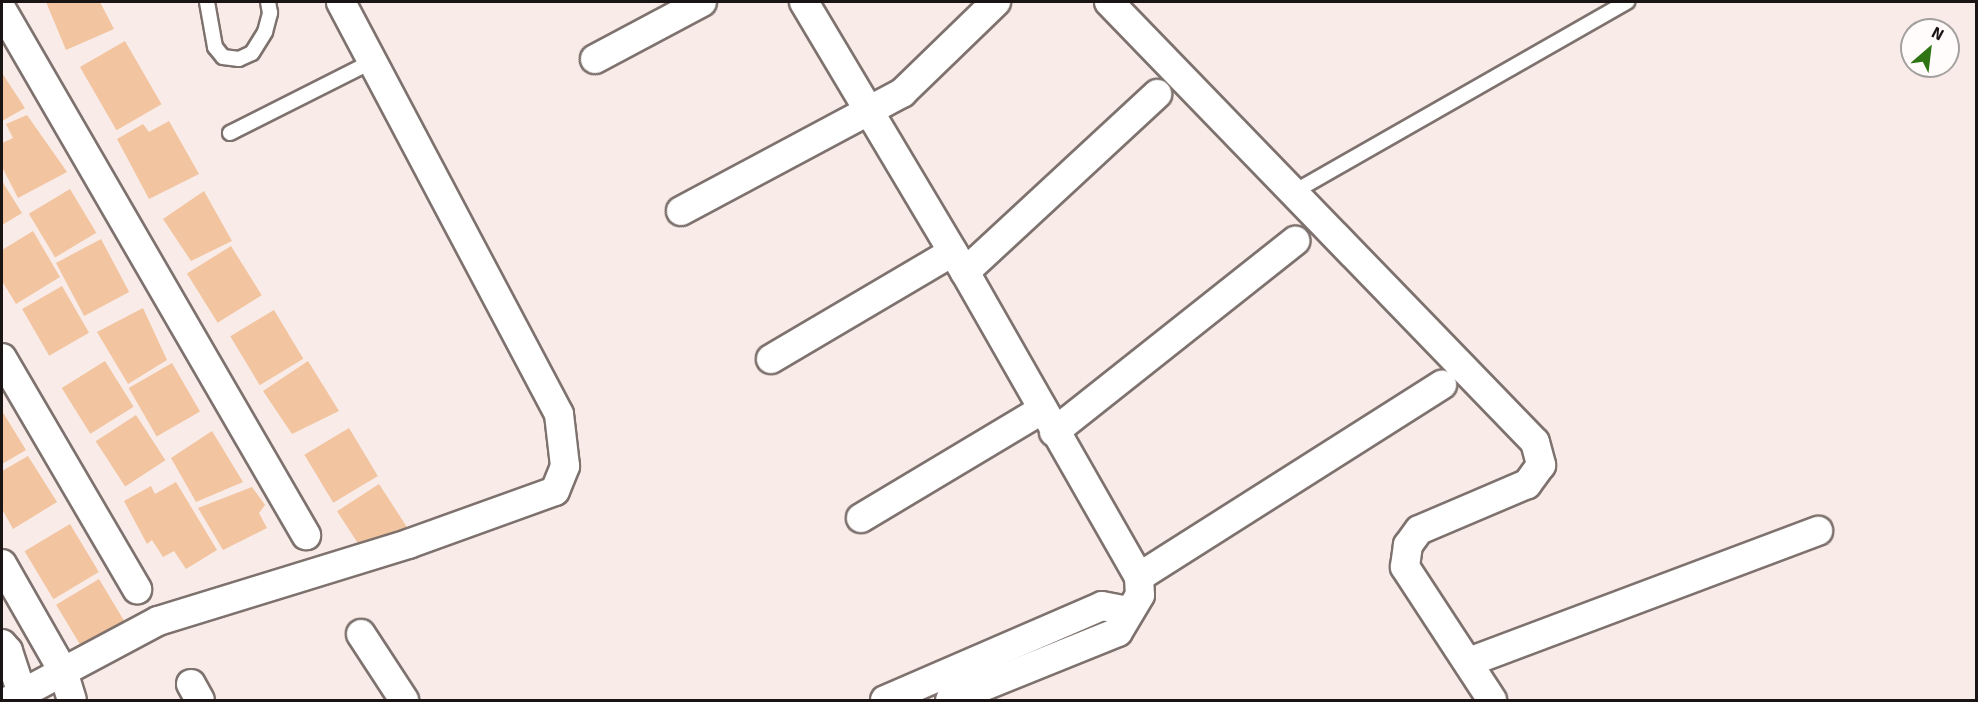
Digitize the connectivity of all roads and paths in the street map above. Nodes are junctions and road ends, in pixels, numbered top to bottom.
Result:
1 (207, 2) edge
2 (268, 2) edge
3 (341, 2) edge
4 (702, 2) edge
5 (804, 2) edge
6 (996, 2) edge
7 (1109, 2) edge
8 (1628, 2) edge
9 (2, 10) edge
10 (595, 59) dead end
11 (373, 61) junction
12 (1157, 94) dead end
13 (868, 110) junction
14 (230, 134) dead end
15 (1292, 193) junction
16 (681, 210) dead end
17 (1295, 241) dead end
18 (959, 262) junction
19 (2, 358) edge
20 (771, 359) dead end
21 (1442, 385) dead end
22 (1049, 420) junction
23 (861, 518) dead end
24 (1818, 531) dead end
25 (306, 535) dead end
26 (2, 564) edge
27 (1139, 577) junction
28 (137, 589) dead end
29 (1127, 611) junction
30 (361, 634) dead end
31 (2, 644) edge
32 (1469, 662) junction
33 (63, 671) junction
34 (19, 699) edge
35 (72, 700) edge
36 (404, 700) edge
37 (885, 700) edge
38 (950, 700) edge
39 (1492, 700) edge

1 - 2 lane
3 - 11 street
4 - 10 street
5 - 13 street
6 - 13 street
7 - 15 street
8 - 15 lane
9 - 25 street
11 - 14 lane
11 - 33 street
12 - 18 street
13 - 16 street
13 - 18 street
15 - 32 street
17 - 22 street
18 - 20 street
18 - 22 street
19 - 28 street
21 - 27 street
22 - 23 street
22 - 27 street
24 - 32 street
26 - 33 street
27 - 29 street
29 - 37 street
29 - 38 street
30 - 36 street
31 - 34 street
32 - 39 street
33 - 34 street
33 - 35 street

